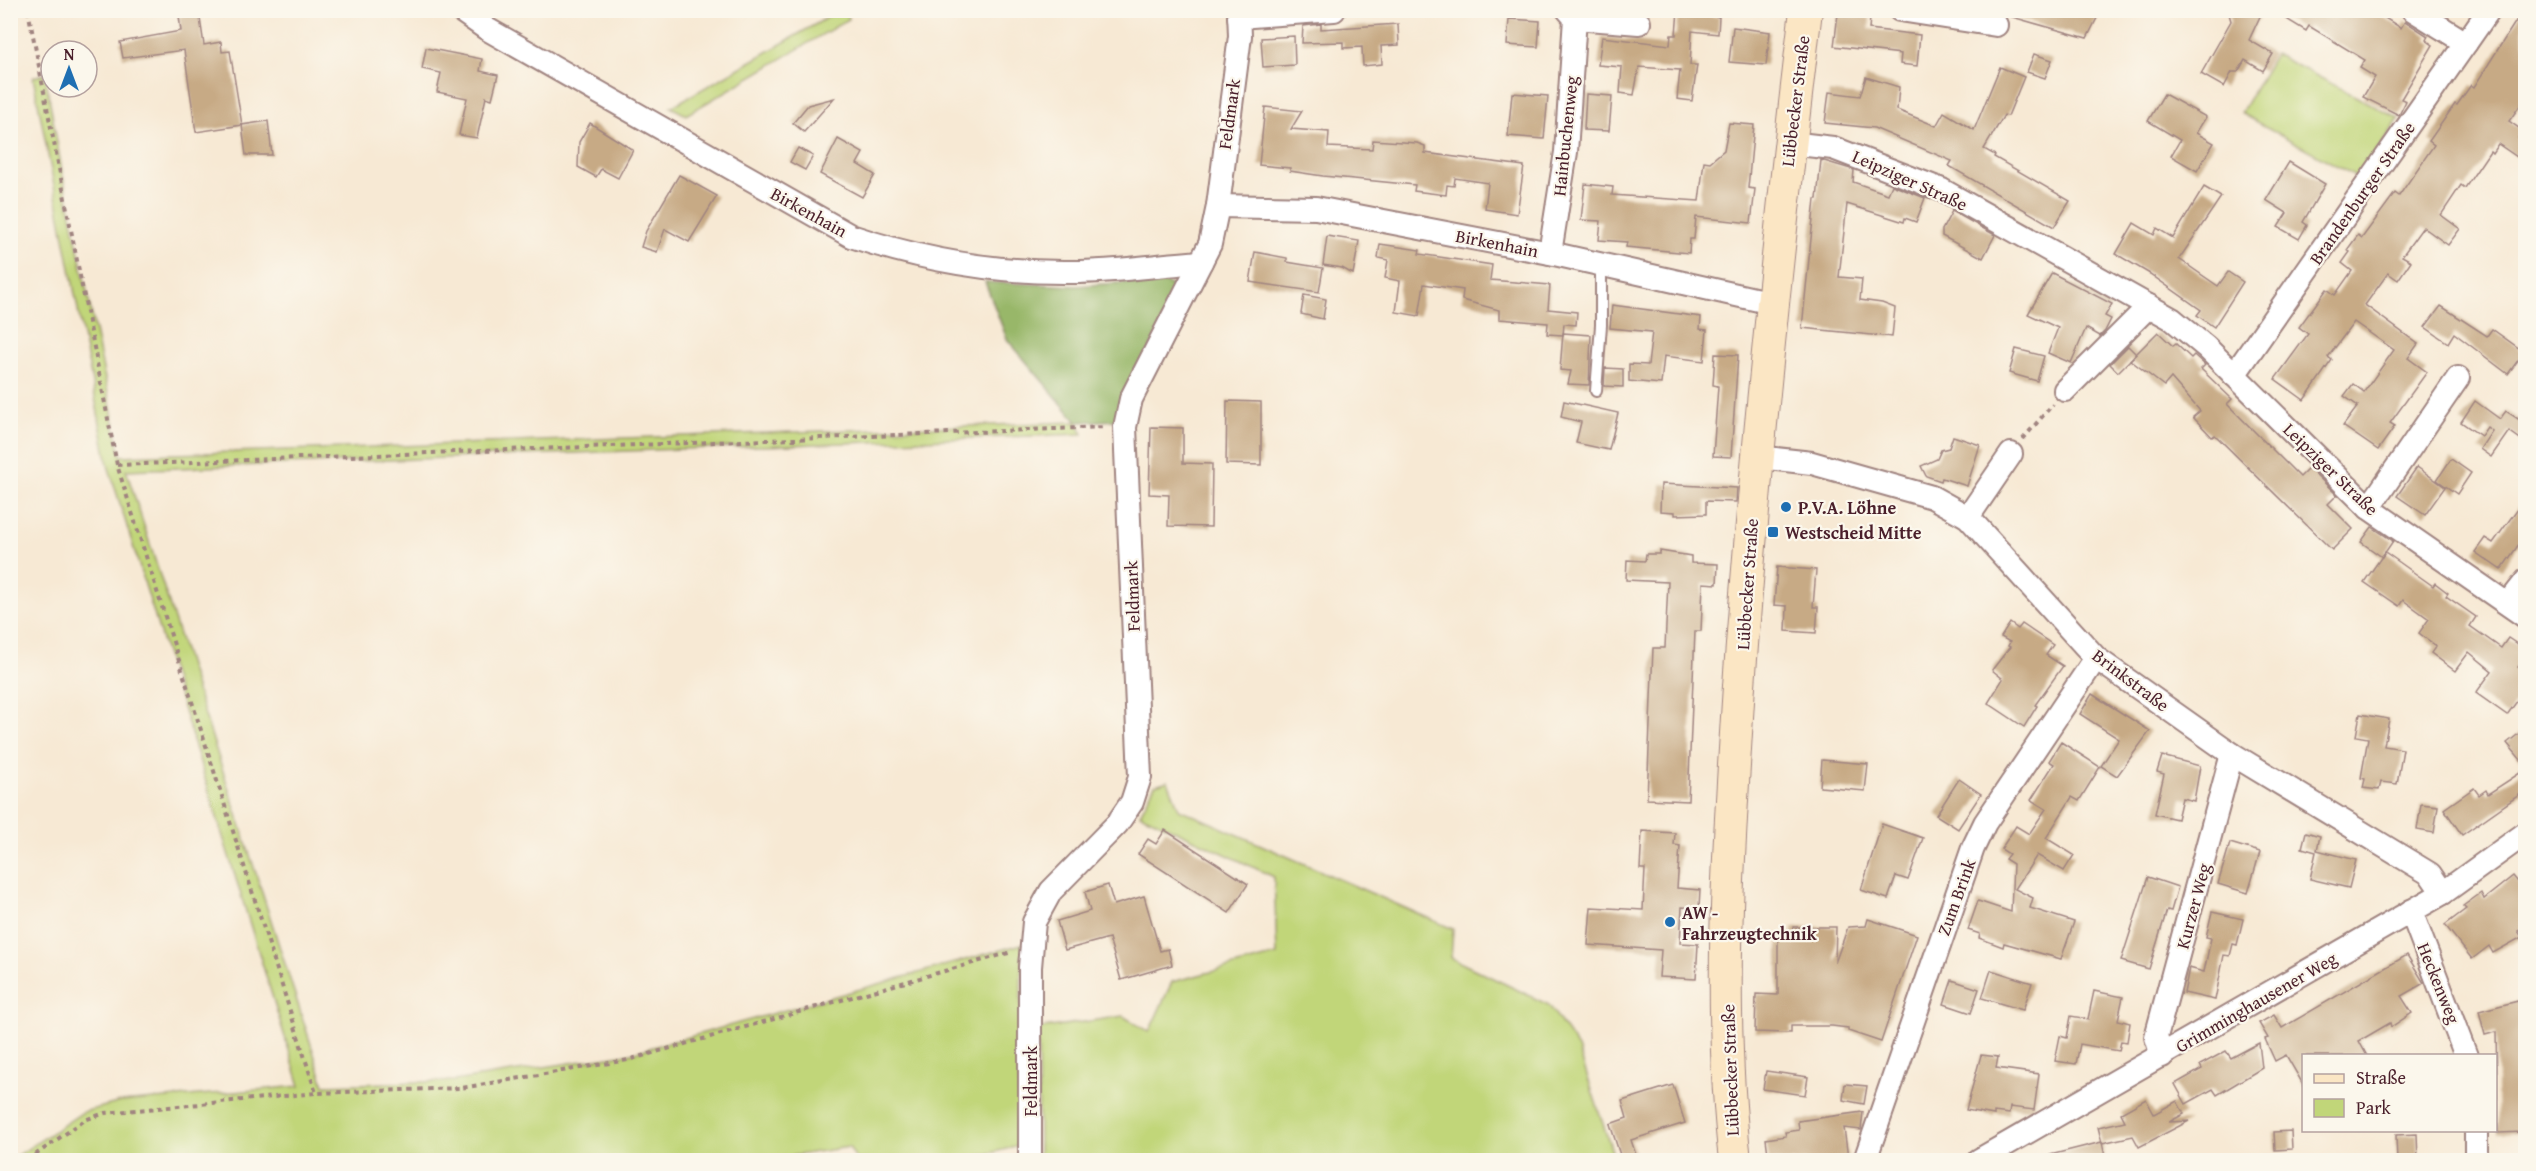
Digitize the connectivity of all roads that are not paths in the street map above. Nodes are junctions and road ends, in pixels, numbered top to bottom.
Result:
1 (460, 10) edge
2 (1334, 10) edge
3 (1806, 10) edge
4 (1900, 10) edge
5 (2412, 10) edge
6 (2489, 10) edge
7 (1239, 14) edge
8 (1572, 14) edge
9 (1640, 23) dead end
10 (1996, 25) dead end
11 (2466, 43) junction
12 (1790, 143) junction
13 (1218, 206) junction
14 (1550, 253) junction
15 (1201, 262) junction
16 (1601, 265) junction
17 (1772, 303) junction
18 (2149, 306) junction
19 (2234, 375) junction
20 (2458, 378) dead end
21 (2065, 390) road end
22 (1596, 392) dead end
23 (2011, 454) road end
24 (1758, 457) junction
25 (2369, 508) junction
26 (1968, 517) junction
27 (2526, 581) edge
28 (2517, 611) edge
29 (2096, 658) junction
30 (2232, 754) junction
31 (2526, 833) edge
32 (2443, 893) junction
33 (2411, 911) junction
34 (2465, 1054) edge
35 (2162, 1056) junction
36 (2476, 1132) edge
37 (1030, 1161) edge
38 (1735, 1161) edge
39 (1865, 1161) edge
40 (1979, 1161) edge
41 (2476, 1161) edge

1 - 15 street, Birkenhain
2 - 7 street, Feldmark
3 - 12 main road, Lübbecker Straße
4 - 10 street
5 - 11 street
6 - 11 street, Brandenburger Straße
7 - 13 street, Feldmark
8 - 9 street, Hainbuchenweg
8 - 14 street, Hainbuchenweg
11 - 19 street, Brandenburger Straße
12 - 17 main road, Lübbecker Straße
12 - 18 street, Leipziger Straße
13 - 14 street, Birkenhain
13 - 15 street, Feldmark
14 - 16 street, Birkenhain
15 - 37 street, Feldmark
16 - 17 street, Birkenhain
16 - 22 lane
17 - 24 main road, Lübbecker Straße
18 - 19 street, Leipziger Straße
18 - 21 street
19 - 25 street, Leipziger Straße
20 - 25 street
23 - 26 street
24 - 26 street, Brinkstraße
24 - 38 main road, Lübbecker Straße
25 - 28 street, Leipziger Straße
26 - 29 street, Brinkstraße
27 - 28 street
29 - 30 street, Brinkstraße
29 - 39 street, Zum Brink
30 - 32 street, Brinkstraße
30 - 35 street, Kurzer Weg
31 - 32 street, Grimminghausener Weg
32 - 33 street, Grimminghausener Weg
33 - 34 street, Heckenweg
33 - 35 street, Grimminghausener Weg
35 - 40 street, Grimminghausener Weg
36 - 41 street

